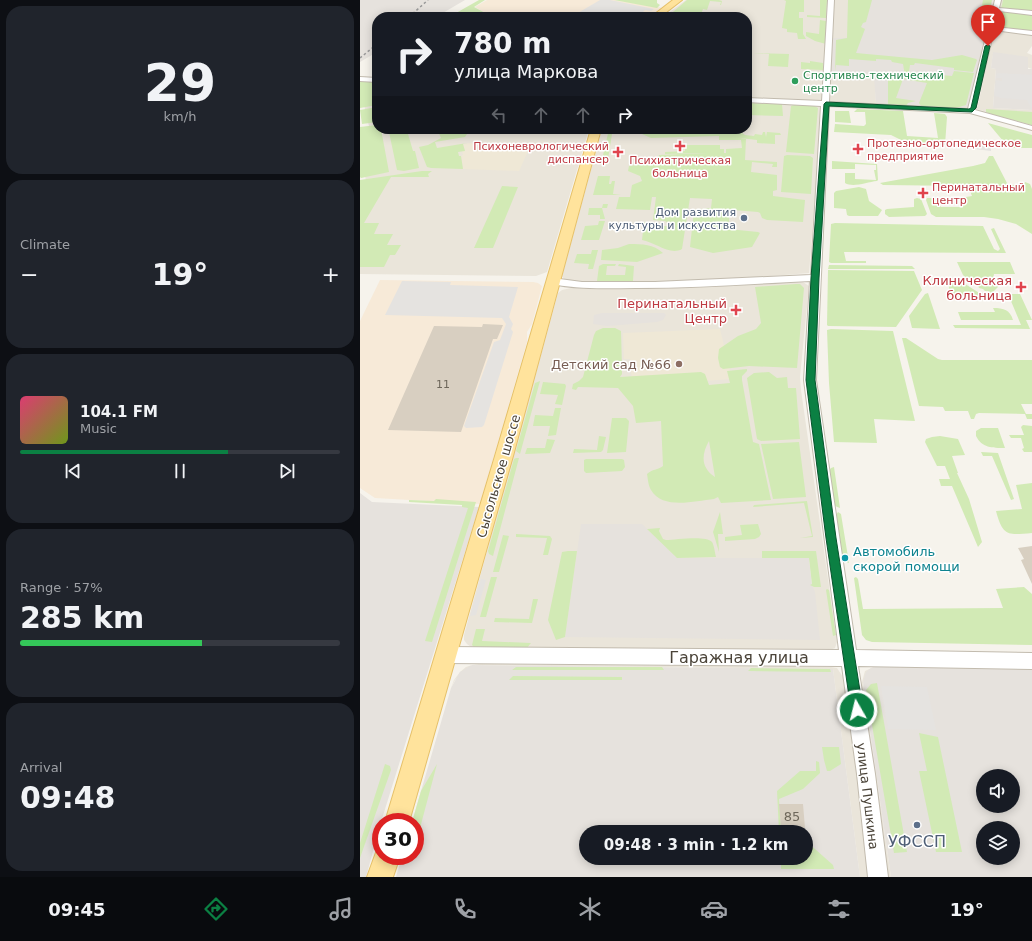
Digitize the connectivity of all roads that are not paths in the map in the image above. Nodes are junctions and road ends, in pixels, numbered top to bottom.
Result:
1 (678, 0) edge
2 (684, 0) edge
3 (831, 0) edge
4 (998, 0) edge
5 (996, 9) junction
6 (662, 12) edge
7 (667, 12) edge
8 (1032, 13) edge
9 (991, 28) junction
10 (1032, 33) edge
11 (360, 79) edge
12 (372, 80) edge
13 (752, 100) edge
14 (826, 104) junction
15 (970, 111) junction
16 (1032, 128) edge
17 (595, 134) edge
18 (815, 278) junction
19 (552, 281) junction
20 (446, 655) junction
21 (850, 658) junction
22 (1032, 662) edge
23 (400, 813) edge
24 (384, 865) edge
25 (380, 877) edge
26 (878, 877) edge

1 - 6 main road
2 - 7 main road
3 - 14 street, улица Пушкина
4 - 5 street
5 - 8 street
5 - 9 street
9 - 10 street
9 - 15 street
11 - 12 street
13 - 14 street
14 - 15 street
14 - 18 street, улица Пушкина
15 - 16 street
17 - 19 main road, Сысольское шоссе
18 - 19 street
18 - 21 street, улица Пушкина
19 - 20 main road, Сысольское шоссе
20 - 21 street, Гаражная улица
20 - 23 main road, Сысольское шоссе
21 - 22 street, Гаражная улица
21 - 26 street, улица Пушкина
24 - 25 main road

